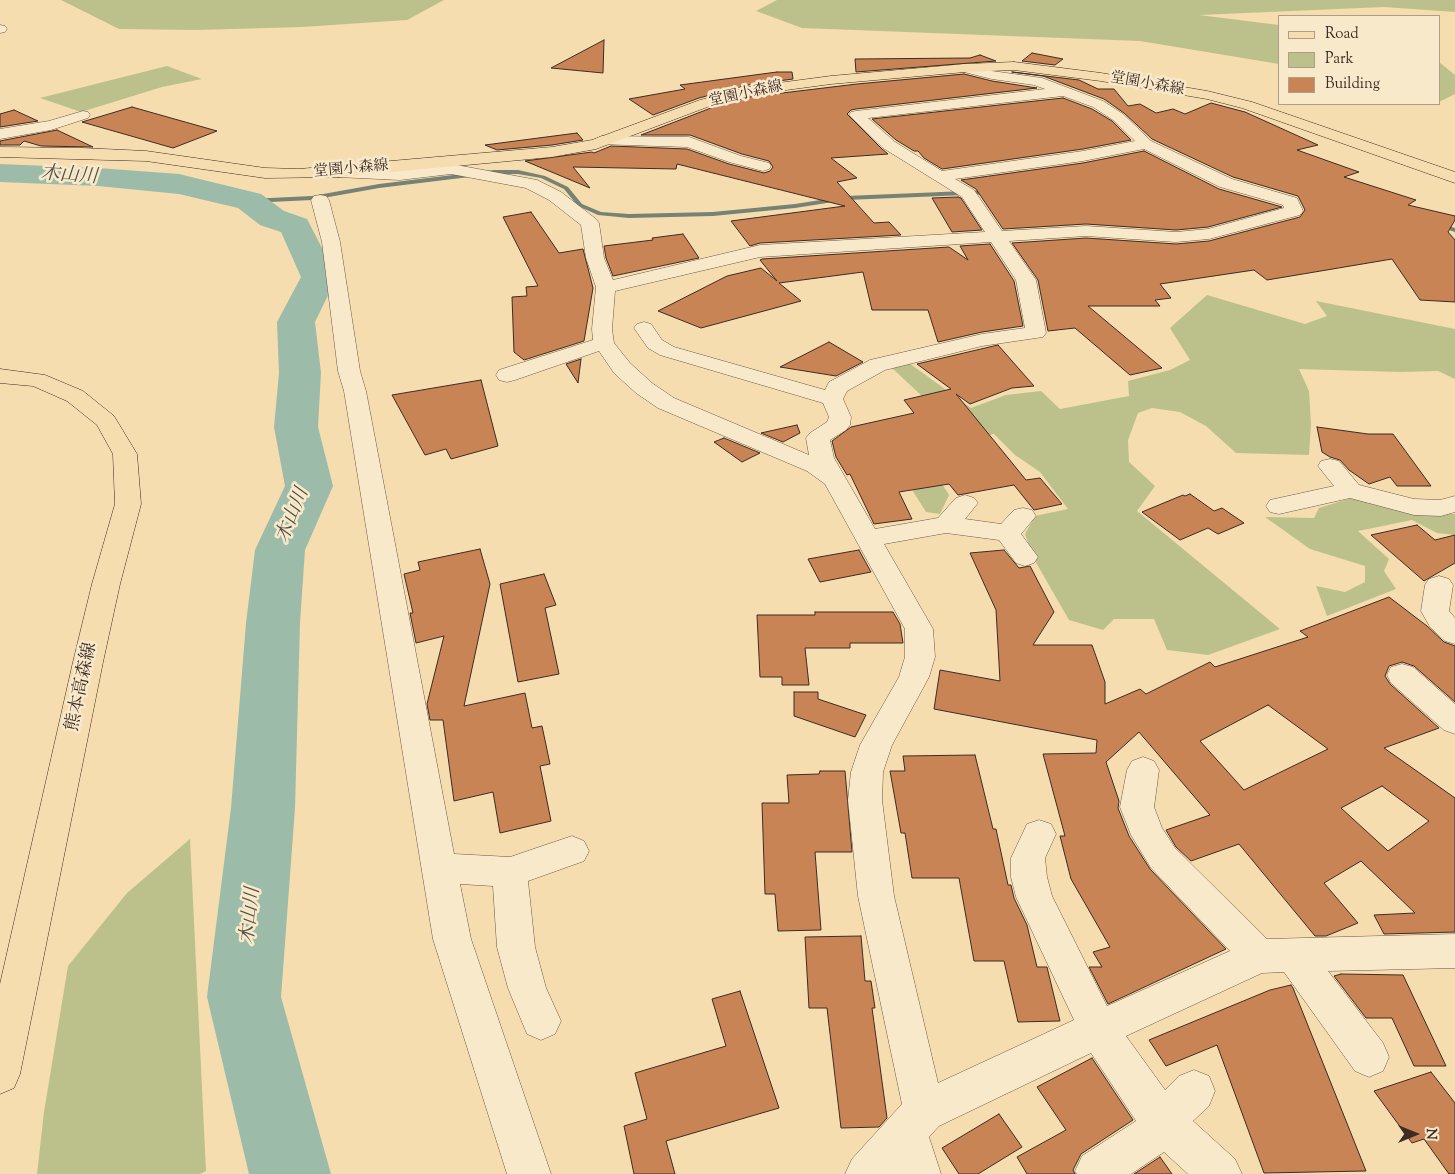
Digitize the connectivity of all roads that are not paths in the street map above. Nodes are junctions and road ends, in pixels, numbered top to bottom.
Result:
1 (965, 68) junction
2 (1065, 92) junction
3 (83, 115) dead end
4 (0, 134) edge
5 (602, 141) junction
6 (1146, 144) junction
7 (0, 152) edge
8 (763, 166) dead end
9 (338, 172) junction
10 (940, 176) junction
11 (1455, 178) edge
12 (320, 200) dead end
13 (996, 235) junction
14 (606, 287) junction
15 (644, 328) dead end
16 (604, 343) junction
17 (507, 375) dead end
18 (0, 376) edge
19 (832, 399) junction
20 (1330, 466) dead end
21 (834, 480) junction
22 (1350, 490) junction
23 (965, 503) dead end
24 (1455, 504) edge
25 (1279, 506) dead end
26 (946, 525) junction
27 (869, 538) junction
28 (1025, 556) dead end
29 (1439, 585) dead end
30 (1455, 634) edge
31 (1402, 676) dead end
32 (1455, 722) edge
33 (1143, 770) dead end
34 (1039, 834) dead end
35 (572, 851) dead end
36 (440, 868) junction
37 (510, 872) junction
38 (1455, 951) edge
39 (1277, 957) junction
40 (541, 1021) dead end
41 (1098, 1028) junction
42 (1369, 1057) dead end
43 (0, 1074) edge
44 (1194, 1091) dead end
45 (915, 1121) junction
46 (1162, 1122) junction
47 (1097, 1171) dead end
48 (529, 1174) edge
49 (867, 1174) edge
50 (919, 1174) edge
51 (1219, 1174) edge

1 - 2 street
1 - 5 main road, 堂園小森線
1 - 11 main road, 堂園小森線
2 - 6 street
2 - 10 street
3 - 4 street
5 - 8 street
5 - 9 main road, 堂園小森線
6 - 10 street
6 - 13 street
7 - 9 main road, 堂園小森線
9 - 14 street
10 - 13 street
12 - 36 street
13 - 14 street
13 - 19 street
14 - 16 street
15 - 19 street
16 - 17 street
16 - 21 street
18 - 43 main road, 熊本高森線
19 - 21 street
20 - 22 street
21 - 27 street
22 - 24 street
22 - 25 street
23 - 26 street
26 - 27 street
26 - 28 street
27 - 45 street
29 - 30 street
31 - 32 street
33 - 39 street
34 - 41 street
35 - 37 street
36 - 37 street
36 - 48 street
37 - 40 street
38 - 39 street
39 - 41 street
39 - 42 street
41 - 45 street
41 - 46 street
44 - 46 street
45 - 49 street
45 - 50 street
46 - 47 street
46 - 51 street

